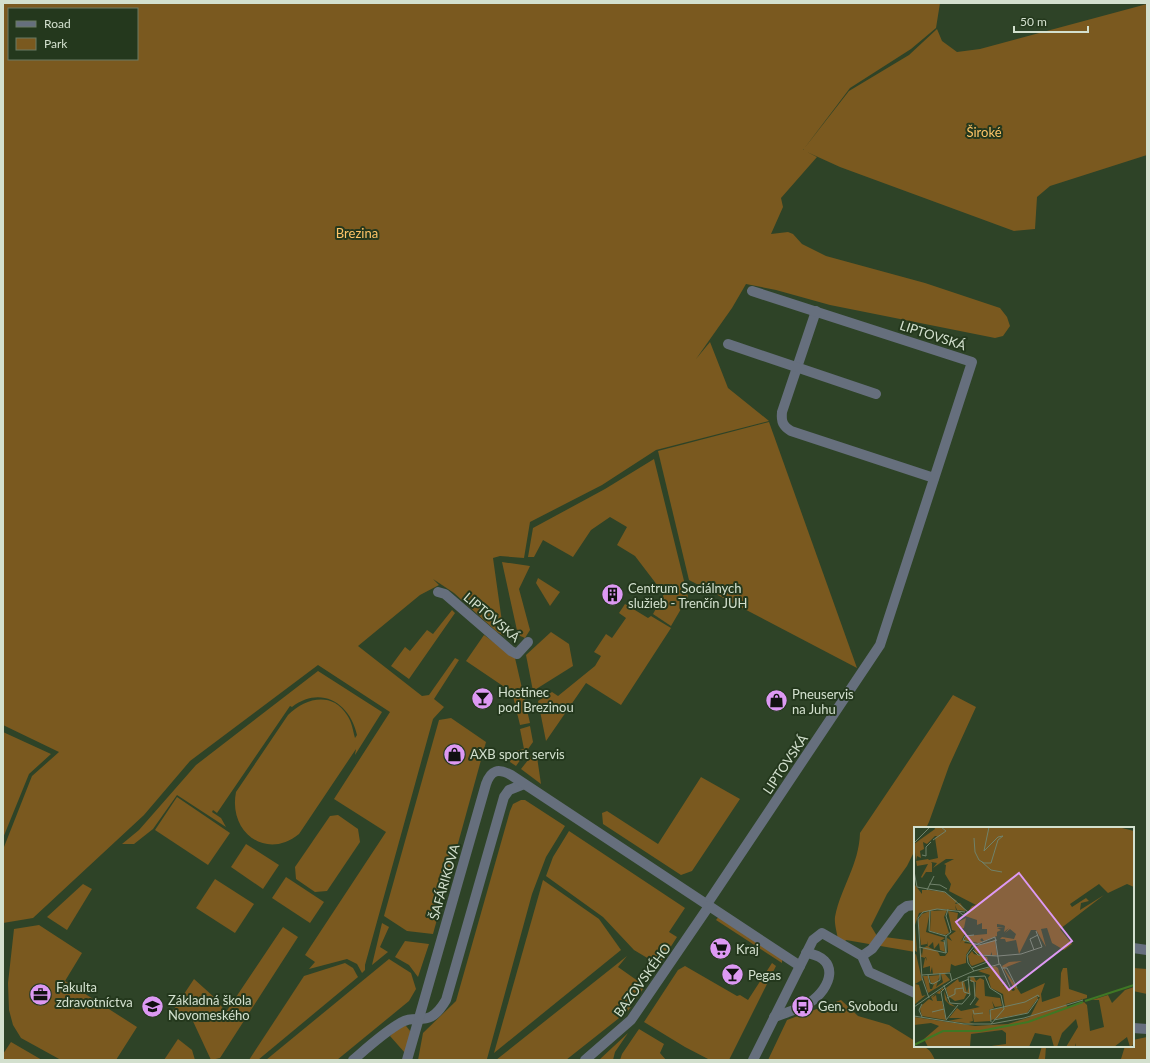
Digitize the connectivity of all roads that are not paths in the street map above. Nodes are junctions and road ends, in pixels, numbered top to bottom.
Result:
1 (752, 291) dead end
2 (816, 311) junction
3 (728, 344) dead end
4 (797, 368) junction
5 (876, 394) dead end
6 (934, 478) junction
7 (438, 592) dead end
8 (528, 642) dead end
9 (524, 784) junction
10 (708, 905) junction
11 (914, 905) edge
12 (1134, 948) edge
13 (1147, 950) edge
14 (806, 953) junction
15 (862, 956) junction
16 (800, 966) junction
17 (914, 993) edge
18 (774, 1017) junction
19 (417, 1019) junction
20 (1134, 1028) edge
21 (1147, 1029) edge
22 (353, 1060) edge
23 (407, 1060) edge
24 (585, 1060) edge
25 (753, 1060) edge

1 - 2 street, LIPTOVSKÁ
2 - 4 street
2 - 6 street, LIPTOVSKÁ
3 - 4 street
4 - 5 street
4 - 6 street
6 - 10 street, LIPTOVSKÁ
7 - 8 street, LIPTOVSKÁ
9 - 10 street
9 - 19 street
9 - 19 street, ŠAFÁRIKOVA
10 - 16 street
10 - 24 street, BAZOVSKÉHO
11 - 15 street
12 - 13 street
14 - 15 street
14 - 16 street
14 - 18 street
15 - 17 street
16 - 18 street
18 - 25 street
19 - 22 street
19 - 23 street
20 - 21 street

